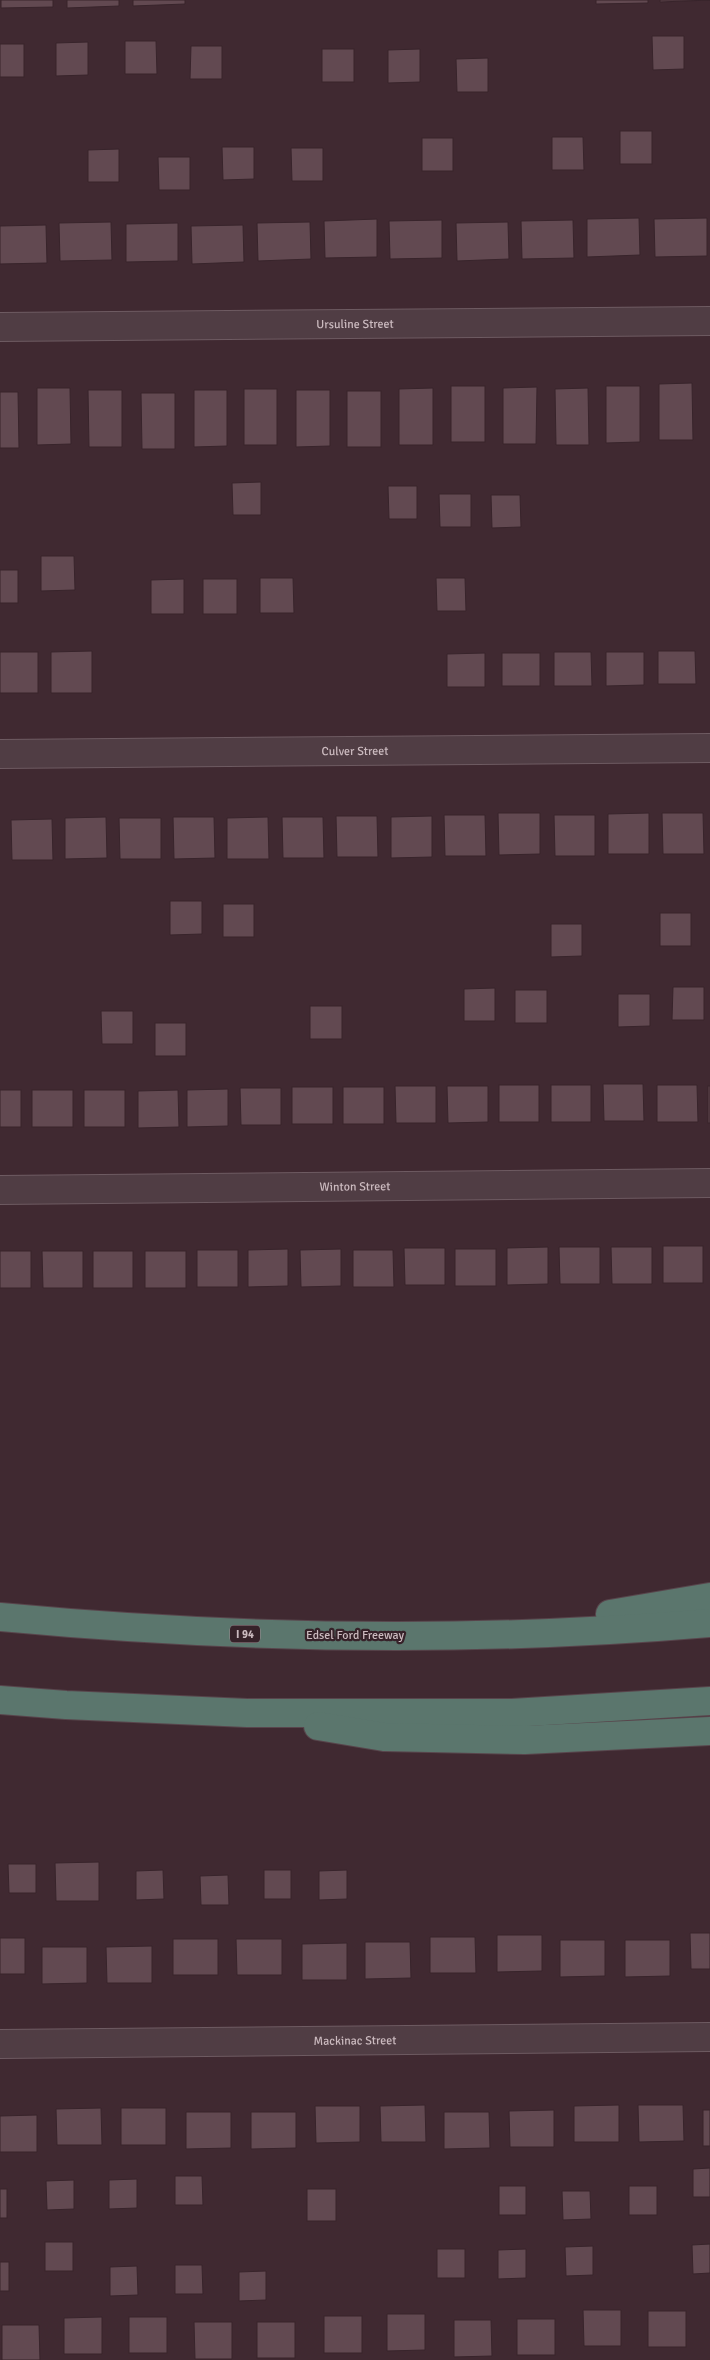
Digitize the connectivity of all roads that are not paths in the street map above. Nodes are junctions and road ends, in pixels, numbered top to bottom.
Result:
1 (710, 321) edge
2 (0, 327) edge
3 (710, 748) edge
4 (0, 754) edge
5 (710, 1183) edge
6 (0, 1190) edge
7 (710, 1597) edge
8 (0, 1617) edge
9 (710, 1623) edge
10 (491, 1635) junction
11 (0, 1700) edge
12 (710, 1701) edge
13 (248, 1713) junction
14 (710, 1731) edge
15 (710, 2037) edge
16 (0, 2044) edge

1 - 2 street, Ursuline Street
3 - 4 street, Culver Street
5 - 6 street, Winton Street
7 - 10 highway
8 - 10 highway, Edsel Ford Freeway / I 94
9 - 10 highway, Edsel Ford Freeway / I 94
11 - 13 highway
12 - 13 highway
13 - 14 highway
15 - 16 street, Mackinac Street

